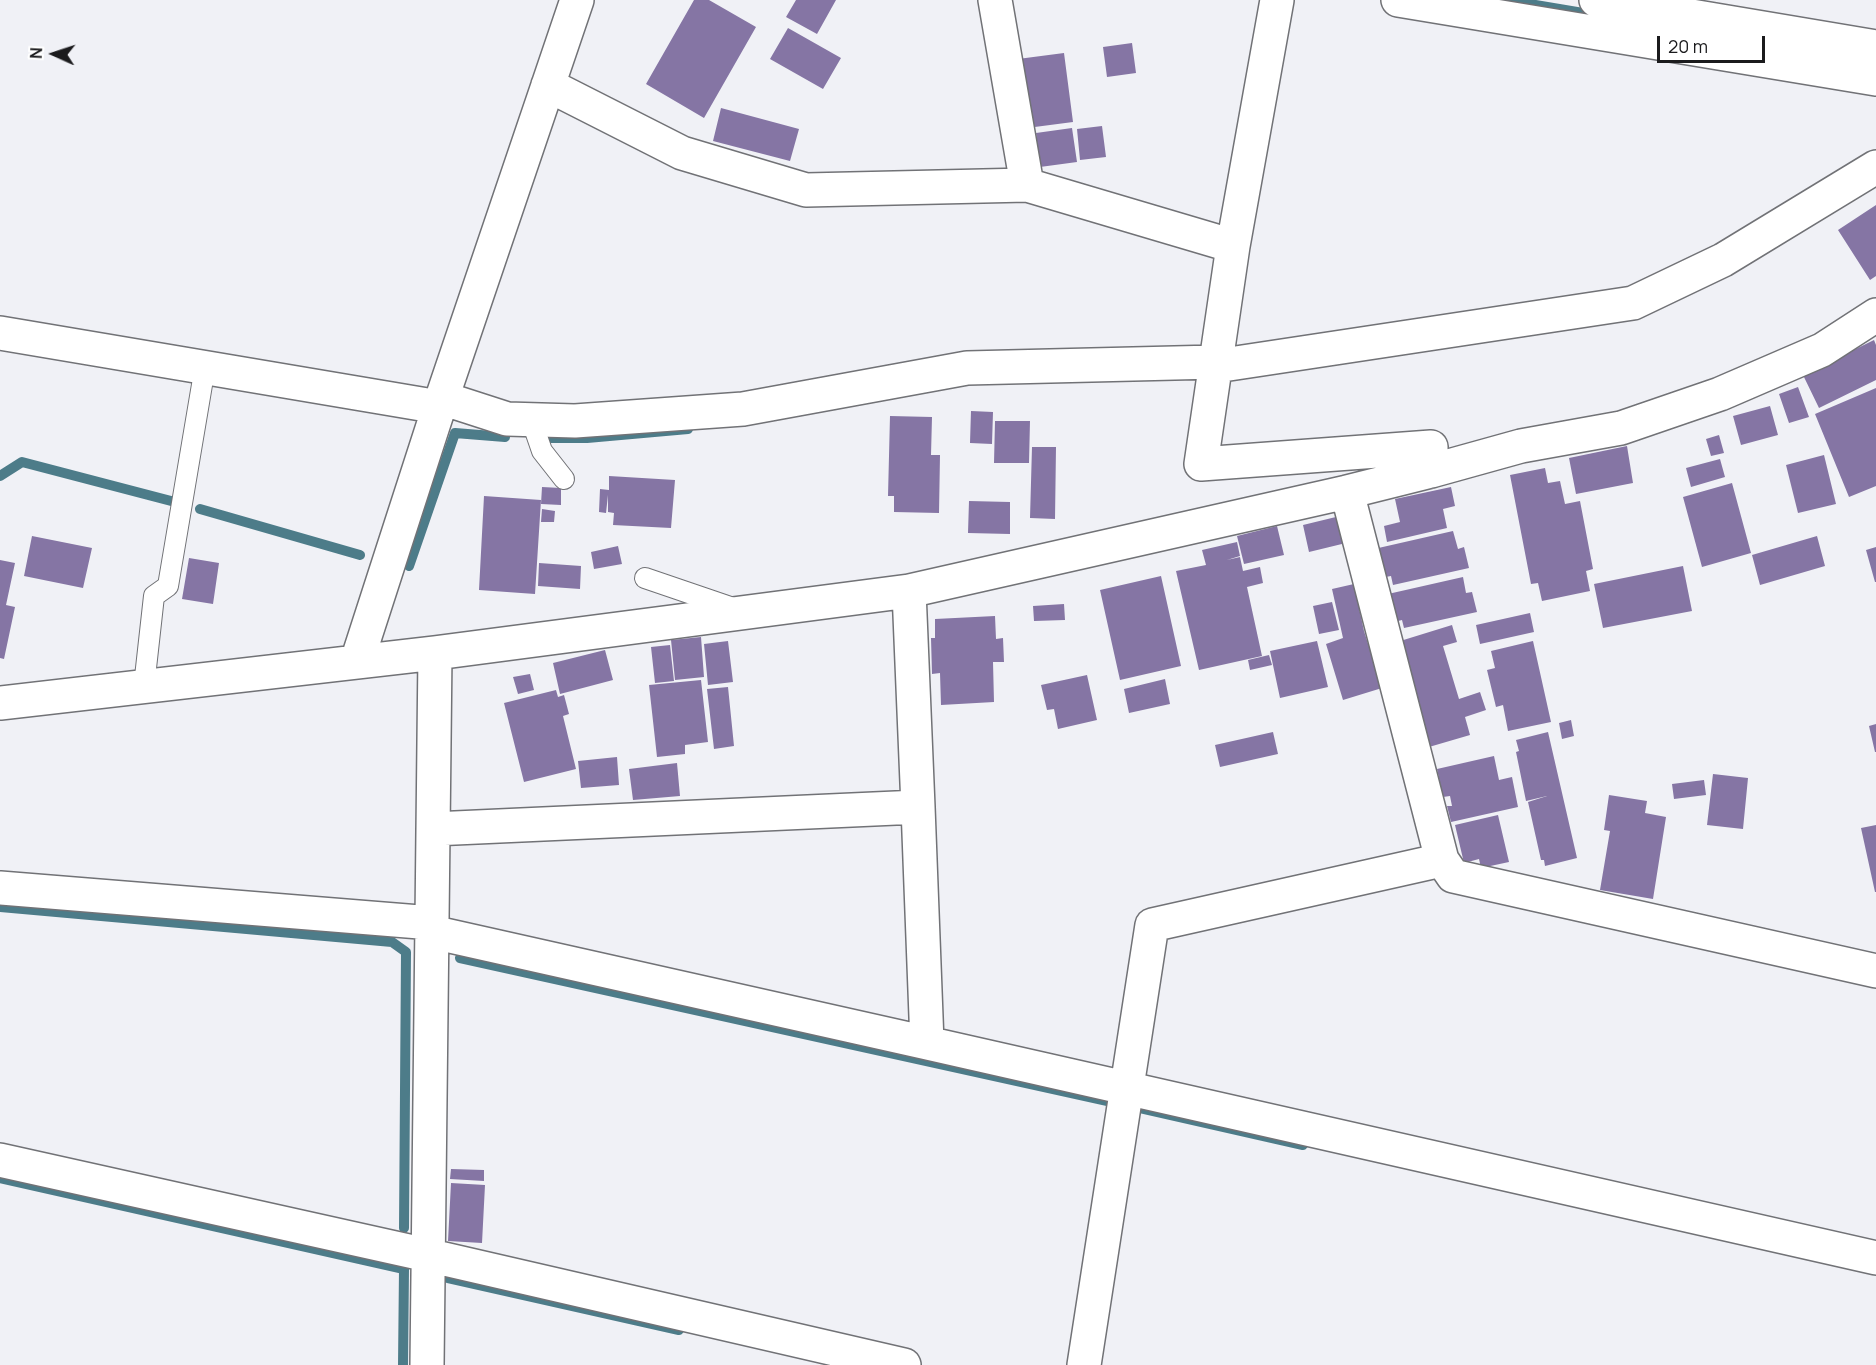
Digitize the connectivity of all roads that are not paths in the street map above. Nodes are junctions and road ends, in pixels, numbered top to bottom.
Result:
1 (577, 0) edge
2 (995, 0) edge
3 (1277, 0) edge
4 (1398, 0) edge
5 (1596, 0) edge
6 (1876, 47) edge
7 (1876, 79) edge
8 (548, 85) junction
9 (1876, 167) edge
10 (1027, 185) junction
11 (1233, 246) junction
12 (1876, 315) edge
13 (0, 333) edge
14 (1216, 364) junction
15 (205, 367) junction
16 (440, 402) junction
17 (531, 419) junction
18 (1431, 471) junction
19 (564, 479) dead end
20 (1347, 492) junction
21 (645, 578) dead end
22 (909, 591) junction
23 (745, 613) junction
24 (435, 653) junction
25 (357, 661) junction
26 (144, 686) junction
27 (0, 703) edge
28 (918, 807) junction
29 (433, 829) junction
30 (1442, 860) junction
31 (0, 888) edge
32 (432, 927) junction
33 (1876, 971) edge
34 (927, 1043) junction
35 (1126, 1088) junction
36 (0, 1160) edge
37 (427, 1255) junction
38 (1876, 1258) edge
39 (427, 1365) edge
40 (904, 1365) edge
41 (1084, 1365) edge

1 - 8 street
2 - 10 street
3 - 11 street
4 - 7 street
5 - 6 street
8 - 10 street
8 - 16 street
9 - 14 street
10 - 11 street
11 - 14 street
12 - 18 street
13 - 15 street
14 - 17 street
14 - 18 street
15 - 16 street
15 - 26 lane
16 - 17 street
16 - 25 street
17 - 19 lane
18 - 20 street
20 - 22 street
20 - 30 street
21 - 23 lane
22 - 23 street
22 - 28 street
23 - 24 street
24 - 25 street
24 - 29 street
25 - 26 street
26 - 27 street
28 - 29 street
28 - 34 street
29 - 32 street
30 - 33 street
30 - 35 street
31 - 32 street
32 - 34 street
32 - 37 street
34 - 35 street
35 - 38 street
35 - 41 street
36 - 37 street
37 - 39 street
37 - 40 street

